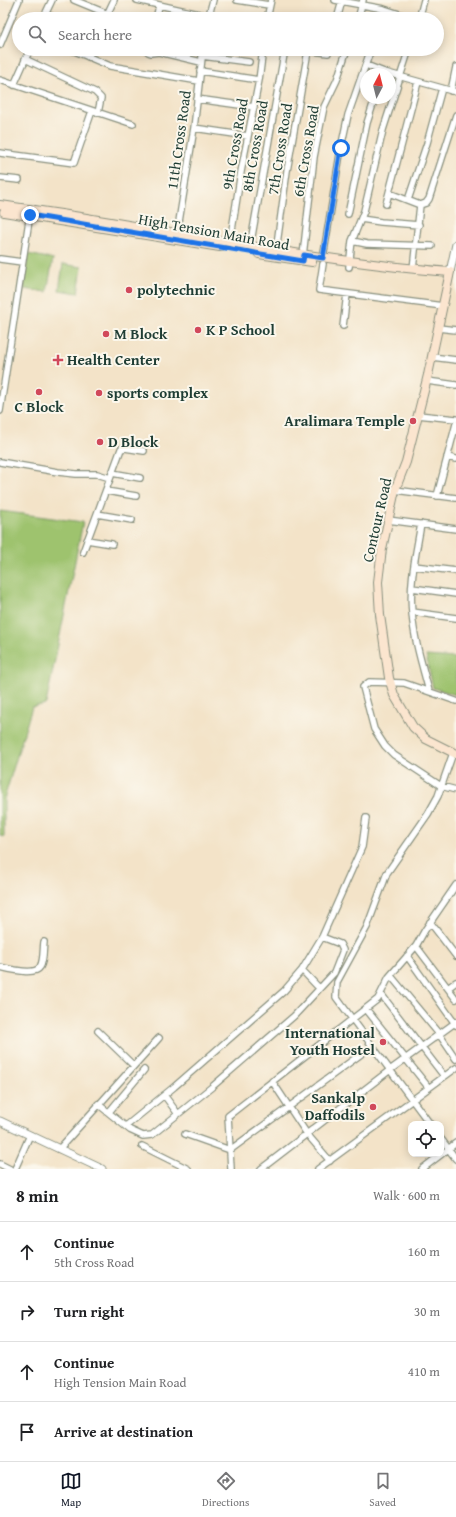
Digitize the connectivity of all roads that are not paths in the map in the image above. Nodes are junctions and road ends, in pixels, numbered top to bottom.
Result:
1 (19, 0) edge
2 (51, 0) edge
3 (74, 0) edge
4 (114, 0) edge
5 (137, 0) edge
6 (213, 0) edge
7 (237, 0) edge
8 (335, 0) edge
9 (424, 0) edge
10 (342, 1) junction
11 (363, 2) edge
12 (270, 3) edge
13 (159, 6) junction
14 (384, 9) junction
15 (14, 12) edge
16 (46, 12) edge
17 (99, 12) edge
18 (109, 12) edge
19 (158, 12) edge
20 (184, 12) edge
21 (210, 12) edge
22 (339, 12) edge
23 (360, 12) edge
24 (383, 12) edge
25 (393, 12) edge
26 (421, 12) edge
27 (12, 17) edge
28 (0, 45) edge
29 (26, 56) edge
30 (183, 56) edge
31 (202, 56) edge
32 (262, 56) edge
33 (284, 56) edge
34 (307, 56) edge
35 (346, 56) edge
36 (369, 56) edge
37 (407, 56) edge
38 (88, 57) edge
39 (25, 59) junction
40 (202, 59) junction
41 (249, 62) dead end
42 (366, 65) junction
43 (456, 67) edge
44 (372, 68) edge
45 (200, 72) junction
46 (396, 76) edge
47 (400, 77) junction
48 (0, 80) edge
49 (259, 80) junction
50 (199, 81) junction
51 (418, 82) junction
52 (14, 85) junction
53 (442, 88) junction
54 (453, 91) edge
55 (197, 99) junction
56 (373, 104) edge
57 (254, 107) junction
58 (92, 111) junction
59 (98, 113) junction
60 (456, 116) edge
61 (132, 124) dead end
62 (194, 128) junction
63 (248, 136) junction
64 (0, 153) edge
65 (0, 178) edge
66 (19, 180) dead end
67 (389, 193) junction
68 (408, 200) junction
69 (386, 204) dead end
70 (420, 205) junction
71 (0, 206) edge
72 (0, 211) edge
73 (30, 212) junction
74 (348, 214) dead end
75 (361, 219) junction
76 (418, 225) junction
77 (178, 234) junction
78 (352, 241) junction
79 (230, 243) junction
80 (416, 245) junction
81 (432, 246) dead end
82 (250, 247) junction
83 (456, 248) edge
84 (276, 251) junction
85 (303, 258) junction
86 (0, 259) edge
87 (323, 261) junction
88 (22, 262) junction
89 (349, 264) junction
90 (413, 269) junction
91 (451, 275) edge
92 (347, 294) junction
93 (443, 306) junction
94 (343, 326) dead end
95 (438, 328) junction
96 (456, 330) edge
97 (432, 357) junction
98 (456, 360) edge
99 (427, 381) junction
100 (456, 385) edge
101 (0, 411) edge
102 (418, 415) junction
103 (456, 419) edge
104 (456, 424) edge
105 (144, 452) dead end
106 (447, 457) junction
107 (456, 458) edge
108 (0, 462) edge
109 (111, 476) junction
110 (140, 478) dead end
111 (395, 490) junction
112 (106, 491) junction
113 (136, 496) dead end
114 (437, 496) junction
115 (456, 498) edge
116 (97, 514) junction
117 (132, 520) dead end
118 (388, 520) junction
119 (421, 524) junction
120 (456, 529) edge
121 (87, 540) junction
122 (112, 544) dead end
123 (83, 552) dead end
124 (414, 566) junction
125 (456, 571) edge
126 (412, 588) junction
127 (456, 594) edge
128 (412, 612) junction
129 (456, 618) edge
130 (390, 682) junction
131 (429, 691) junction
132 (456, 701) edge
133 (455, 753) edge
134 (441, 786) junction
135 (456, 790) edge
136 (366, 818) dead end
137 (456, 885) edge
138 (430, 922) junction
139 (322, 937) junction
140 (44, 942) dead end
141 (416, 946) junction
142 (407, 956) junction
143 (456, 956) edge
144 (0, 967) edge
145 (302, 970) junction
146 (391, 976) junction
147 (456, 982) edge
148 (319, 988) junction
149 (448, 988) junction
150 (381, 994) junction
151 (456, 998) edge
152 (366, 1008) junction
153 (352, 1019) junction
154 (456, 1023) edge
155 (98, 1031) dead end
156 (439, 1034) junction
157 (158, 1038) dead end
158 (372, 1046) junction
159 (422, 1047) junction
160 (406, 1058) junction
161 (456, 1059) edge
162 (133, 1065) junction
163 (456, 1068) edge
164 (144, 1070) dead end
165 (390, 1070) junction
166 (444, 1076) junction
167 (272, 1081) junction
168 (429, 1088) junction
169 (164, 1095) junction
170 (412, 1100) junction
171 (98, 1104) junction
172 (288, 1106) junction
173 (109, 1112) junction
174 (178, 1114) junction
175 (0, 1121) edge
176 (428, 1121) edge
177 (126, 1126) junction
178 (185, 1134) dead end
179 (307, 1134) junction
180 (30, 1135) junction
181 (444, 1143) edge
182 (456, 1143) edge
183 (142, 1146) dead end
184 (59, 1149) junction
185 (448, 1149) junction
186 (230, 1150) junction
187 (456, 1159) edge
188 (330, 1160) junction
189 (0, 1164) edge
190 (10, 1169) edge
191 (15, 1169) edge
192 (102, 1169) edge
193 (188, 1169) edge
194 (231, 1169) edge
195 (262, 1169) edge
196 (318, 1169) edge
197 (422, 1169) edge

1 - 15 street
2 - 16 street
3 - 17 street
4 - 18 street
5 - 13 street
6 - 21 street
7 - 12 street
8 - 10 street
9 - 26 street
10 - 11 street
10 - 22 street
11 - 14 street
11 - 23 street
13 - 19 street
13 - 20 street
14 - 24 street
14 - 25 street
27 - 28 street
29 - 39 street
30 - 40 street
31 - 40 street, 11th Cross Road
32 - 49 street, 9th Cross Road
33 - 82 street, 8th Cross Road
34 - 84 street, 7th Cross Road
35 - 85 street, 6th Cross Road
36 - 42 street
37 - 47 street
38 - 50 street
39 - 52 street
39 - 59 street
40 - 41 street
40 - 45 street, 11th Cross Road
42 - 44 street
42 - 87 street
43 - 54 street
45 - 49 street
45 - 50 street, 11th Cross Road
46 - 47 street
47 - 51 street
47 - 75 street
48 - 52 street
49 - 57 street, 9th Cross Road
50 - 55 street, 11th Cross Road
51 - 53 street
51 - 67 street
52 - 58 street
53 - 54 street
53 - 68 street
55 - 57 street
55 - 62 street, 11th Cross Road
56 - 74 street
57 - 63 street, 9th Cross Road
58 - 59 street
58 - 64 street
59 - 61 street
60 - 70 street
62 - 63 street
62 - 77 street, 11th Cross Road
63 - 79 street, 9th Cross Road
65 - 66 street
67 - 68 street
67 - 69 street
68 - 70 street
70 - 76 street
71 - 73 main road
72 - 73 main road, High Tension Main Road
73 - 77 main road
73 - 85 main road, High Tension Main Road
73 - 88 street
75 - 76 street
75 - 78 street
76 - 80 street
77 - 79 main road
78 - 80 street
78 - 89 street
79 - 82 main road
80 - 81 street
80 - 90 street
82 - 84 main road
83 - 91 street, Contour Road
84 - 85 main road
85 - 87 main road, High Tension Main Road
86 - 88 street
87 - 89 main road, High Tension Main Road
87 - 92 street
88 - 101 street
89 - 90 main road
89 - 91 main road, High Tension Main Road
90 - 91 main road
91 - 93 main road, Contour Road
92 - 93 street
92 - 94 street
93 - 95 main road, Contour Road
95 - 96 street
95 - 97 main road, Contour Road
97 - 98 street
97 - 99 main road, Contour Road
99 - 100 street
99 - 102 main road, Contour Road
102 - 103 street
102 - 111 main road, Contour Road
104 - 106 street
105 - 109 street
106 - 107 street
106 - 114 street
108 - 109 street
109 - 110 street
109 - 112 street
111 - 114 street
111 - 118 main road, Contour Road
112 - 113 street
112 - 116 street
114 - 115 street
116 - 117 street
116 - 121 street
118 - 119 street
118 - 130 main road, Contour Road
119 - 120 street
119 - 124 street
121 - 122 street
121 - 123 street
124 - 125 street
124 - 126 street
126 - 127 street
126 - 128 street
128 - 129 street
128 - 131 street
130 - 131 street
130 - 133 main road, Contour Road
130 - 134 street
131 - 132 street
133 - 134 street
134 - 135 street
134 - 153 street
136 - 139 street
137 - 138 street
138 - 141 street
138 - 143 street
139 - 145 street
139 - 148 street
140 - 144 street
141 - 142 street
141 - 149 street
142 - 146 street
142 - 154 street
145 - 148 street
145 - 169 street
146 - 150 street
146 - 156 street
147 - 149 street
148 - 174 street
149 - 151 street
150 - 152 street
150 - 159 street
152 - 153 street
152 - 160 street
153 - 158 street
153 - 167 street
154 - 156 street
155 - 162 street
156 - 159 street
156 - 161 street
157 - 162 street
158 - 165 street
158 - 172 street
159 - 160 street
159 - 166 street
160 - 165 street
160 - 168 street
162 - 171 street
163 - 166 street
164 - 173 street
165 - 170 street
165 - 179 street
166 - 168 street
167 - 172 street
167 - 186 street
168 - 170 street
169 - 174 street
169 - 177 street
170 - 176 street
170 - 188 street
171 - 173 street
171 - 184 street
172 - 179 street
172 - 186 street
173 - 177 street
174 - 177 street
175 - 180 street
178 - 186 street
179 - 188 street
179 - 195 street
180 - 184 street
180 - 191 street
181 - 185 street
182 - 185 street
183 - 193 street
184 - 192 street
185 - 187 street
185 - 197 street
186 - 194 street
188 - 196 street
189 - 190 street

